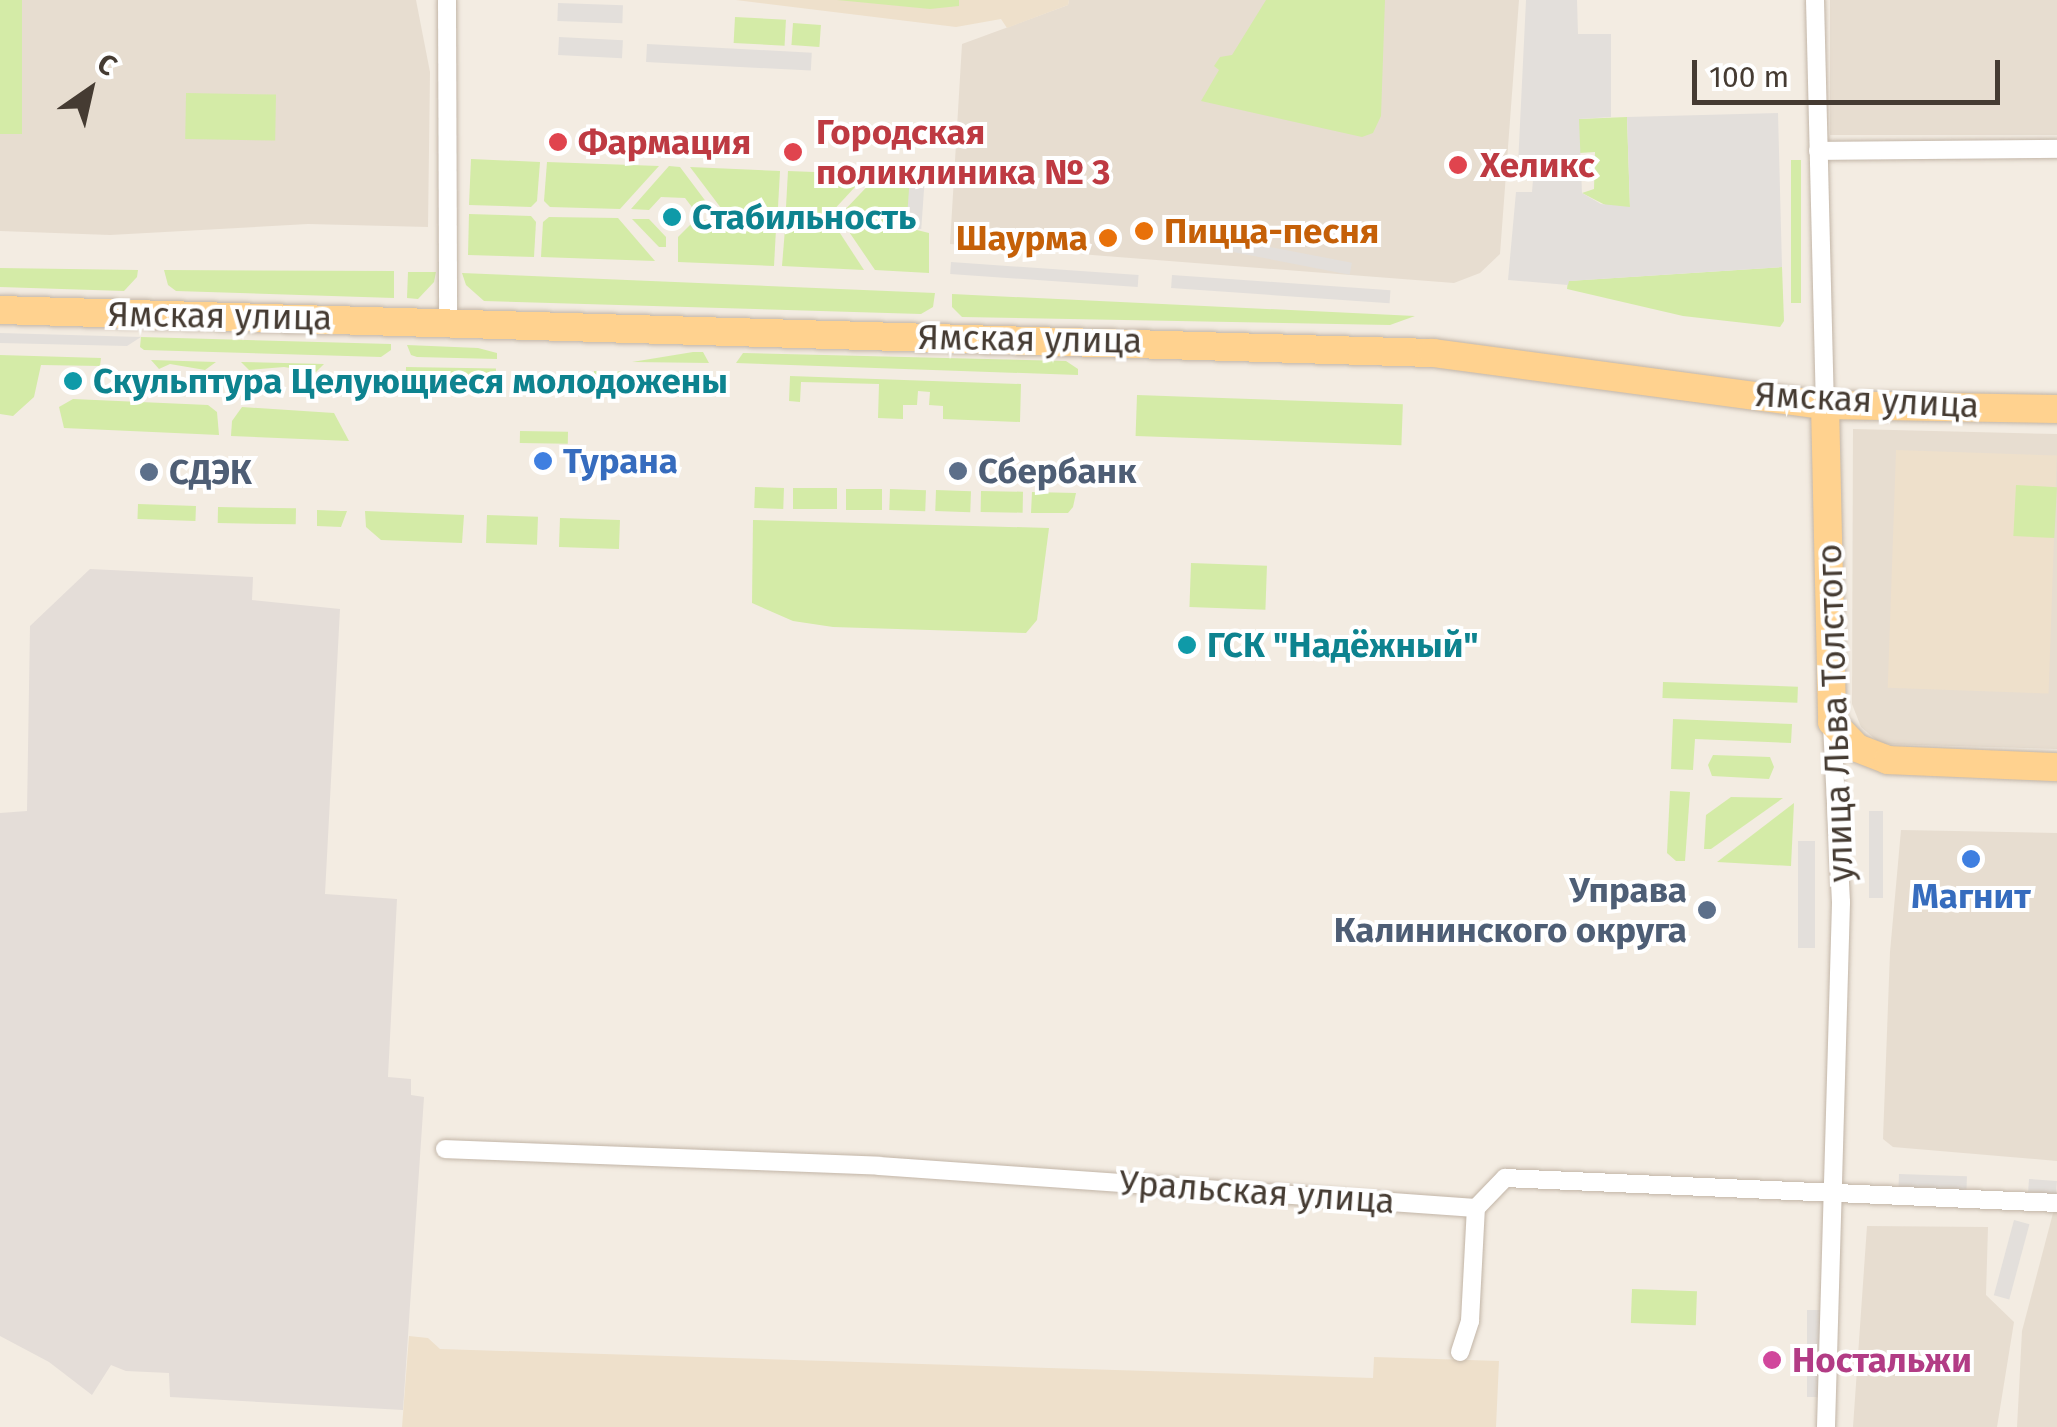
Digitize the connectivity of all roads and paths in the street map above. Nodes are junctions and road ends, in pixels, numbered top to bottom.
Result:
1 (447, 0) edge
2 (1815, 0) edge
3 (2057, 149) edge
4 (1818, 152) junction
5 (0, 310) edge
6 (448, 322) junction
7 (1826, 405) junction
8 (2057, 408) edge
9 (1832, 722) junction
10 (2057, 767) edge
11 (446, 1149) dead end
12 (1834, 1192) junction
13 (2057, 1203) edge
14 (1476, 1208) junction
15 (1460, 1352) dead end
16 (1826, 1427) edge

1 - 6 street
2 - 4 street, улица Льва Толстого
3 - 4 street
4 - 7 street, улица Льва Толстого
5 - 6 main road, Ямская улица
6 - 7 main road, Ямская улица
7 - 8 main road, Ямская улица
7 - 9 main road, улица Льва Толстого
9 - 10 main road
9 - 12 street, улица Льва Толстого
11 - 14 street, Уральская улица
12 - 13 street
12 - 14 street
12 - 16 street, улица Льва Толстого
14 - 15 street

